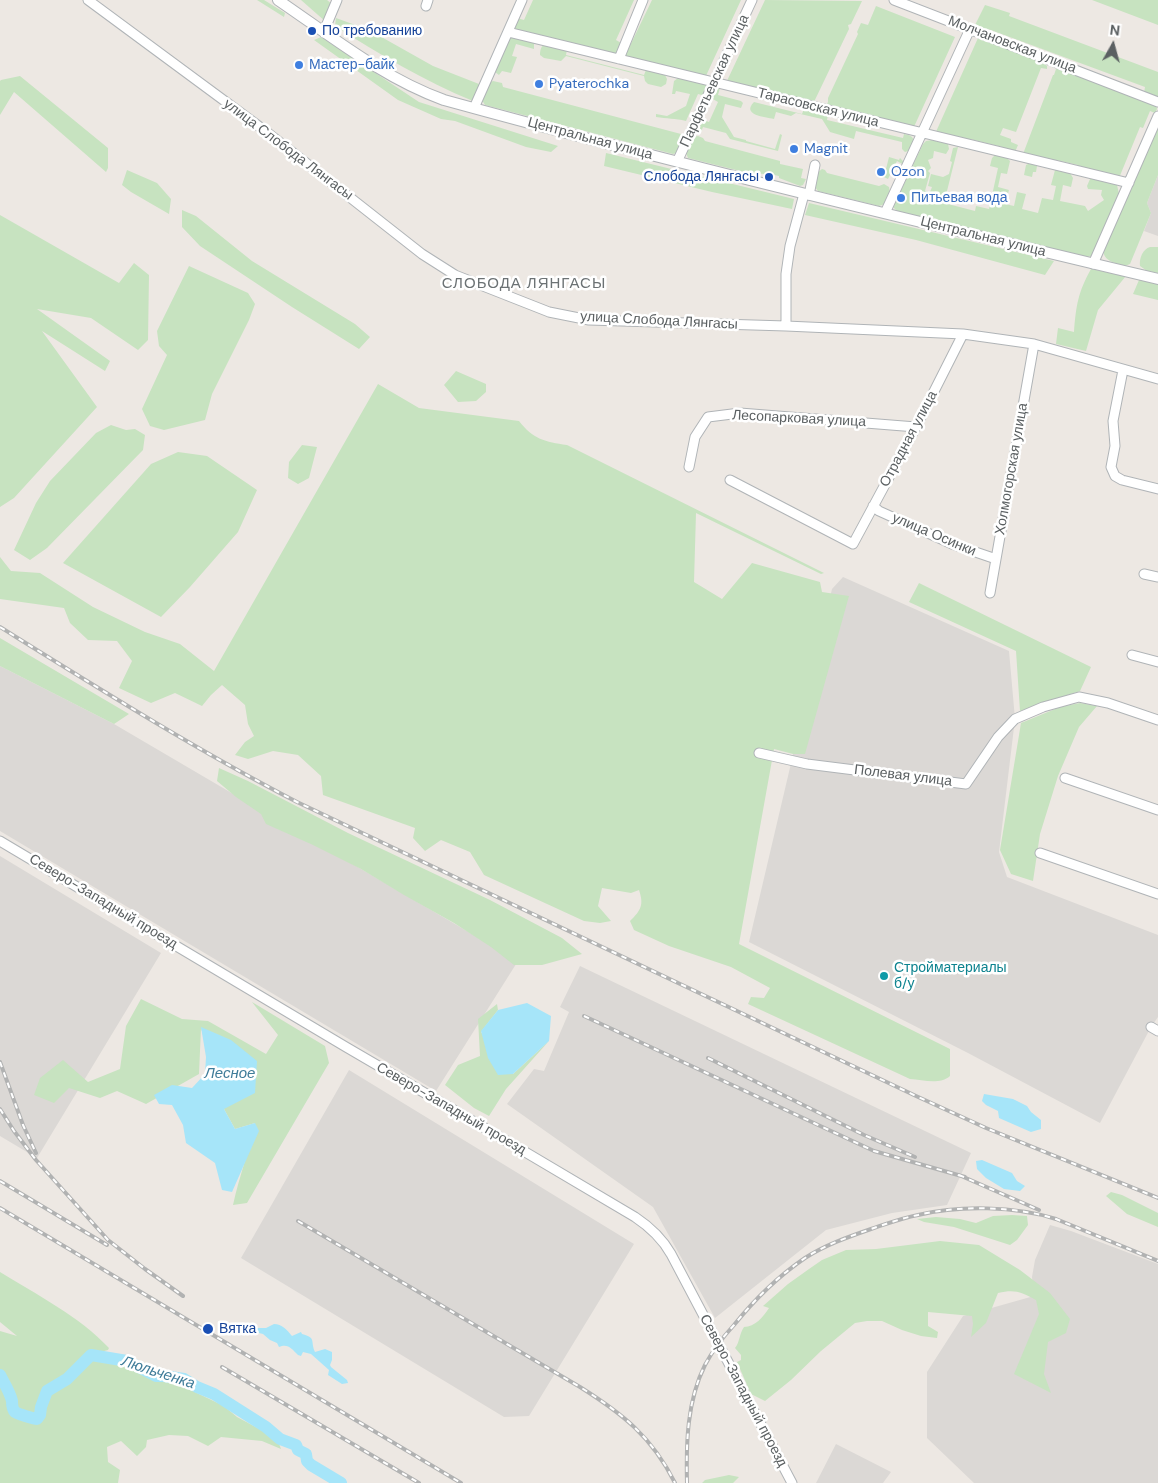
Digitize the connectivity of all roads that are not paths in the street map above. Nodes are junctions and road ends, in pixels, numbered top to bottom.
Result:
1 (88, 0) edge
2 (278, 0) edge
3 (337, 0) edge
4 (522, 0) edge
5 (643, 0) edge
6 (752, 0) edge
7 (894, 0) edge
8 (970, 29) junction
9 (324, 31) junction
10 (508, 32) junction
11 (619, 59) junction
12 (714, 82) junction
13 (1158, 102) edge
14 (474, 108) junction
15 (1158, 116) edge
16 (922, 133) junction
17 (677, 162) junction
18 (815, 165) dead end
19 (1128, 184) junction
20 (807, 195) junction
21 (885, 213) junction
22 (1093, 264) junction
23 (1158, 279) edge
24 (786, 326) junction
25 (963, 334) junction
26 (1034, 344) junction
27 (1124, 370) junction
28 (1158, 379) edge
29 (916, 427) junction
30 (689, 467) dead end
31 (730, 480) dead end
32 (1158, 489) edge
33 (873, 506) junction
34 (996, 559) junction
35 (1144, 574) dead end
36 (1158, 578) edge
37 (990, 593) dead end
38 (1132, 655) dead end
39 (1158, 662) edge
40 (1158, 720) edge
41 (759, 753) dead end
42 (1065, 778) dead end
43 (1158, 810) edge
44 (0, 841) edge
45 (1040, 853) dead end
46 (1158, 894) edge
47 (792, 1483) edge

1 - 24 street, улица Слобода Лянгасы
2 - 9 street, Центральная улица
3 - 9 street
4 - 10 street
5 - 11 street
6 - 12 street, Парфетьевская улица
7 - 8 street, Молчановская улица
8 - 13 street, Молчановская улица
8 - 16 street
9 - 14 street, Центральная улица
10 - 11 street, Тарасовская улица
10 - 14 street
11 - 12 street, Тарасовская улица
12 - 16 street, Тарасовская улица
12 - 17 street, Парфетьевская улица
14 - 17 street, Центральная улица
15 - 19 street
16 - 19 street, Тарасовская улица
16 - 21 street
17 - 20 street, Центральная улица
18 - 20 street
19 - 22 street
20 - 21 street, Центральная улица
20 - 24 street
21 - 22 street, Центральная улица
22 - 23 street, Центральная улица
24 - 25 street, улица Слобода Лянгасы
25 - 26 street, улица Слобода Лянгасы
25 - 29 street, Отрадная улица
26 - 27 street, улица Слобода Лянгасы
26 - 34 street, Холмогорская улица
27 - 28 street, улица Слобода Лянгасы
27 - 32 street
29 - 30 street, Лесопарковая улица
29 - 33 street, Отрадная улица
31 - 33 street, Отрадная улица
33 - 34 street, улица Осинки
34 - 37 street, Холмогорская улица
35 - 36 street
38 - 39 street
40 - 41 street, Полевая улица
42 - 43 street
44 - 47 street, Северо-Западный проезд
45 - 46 street

